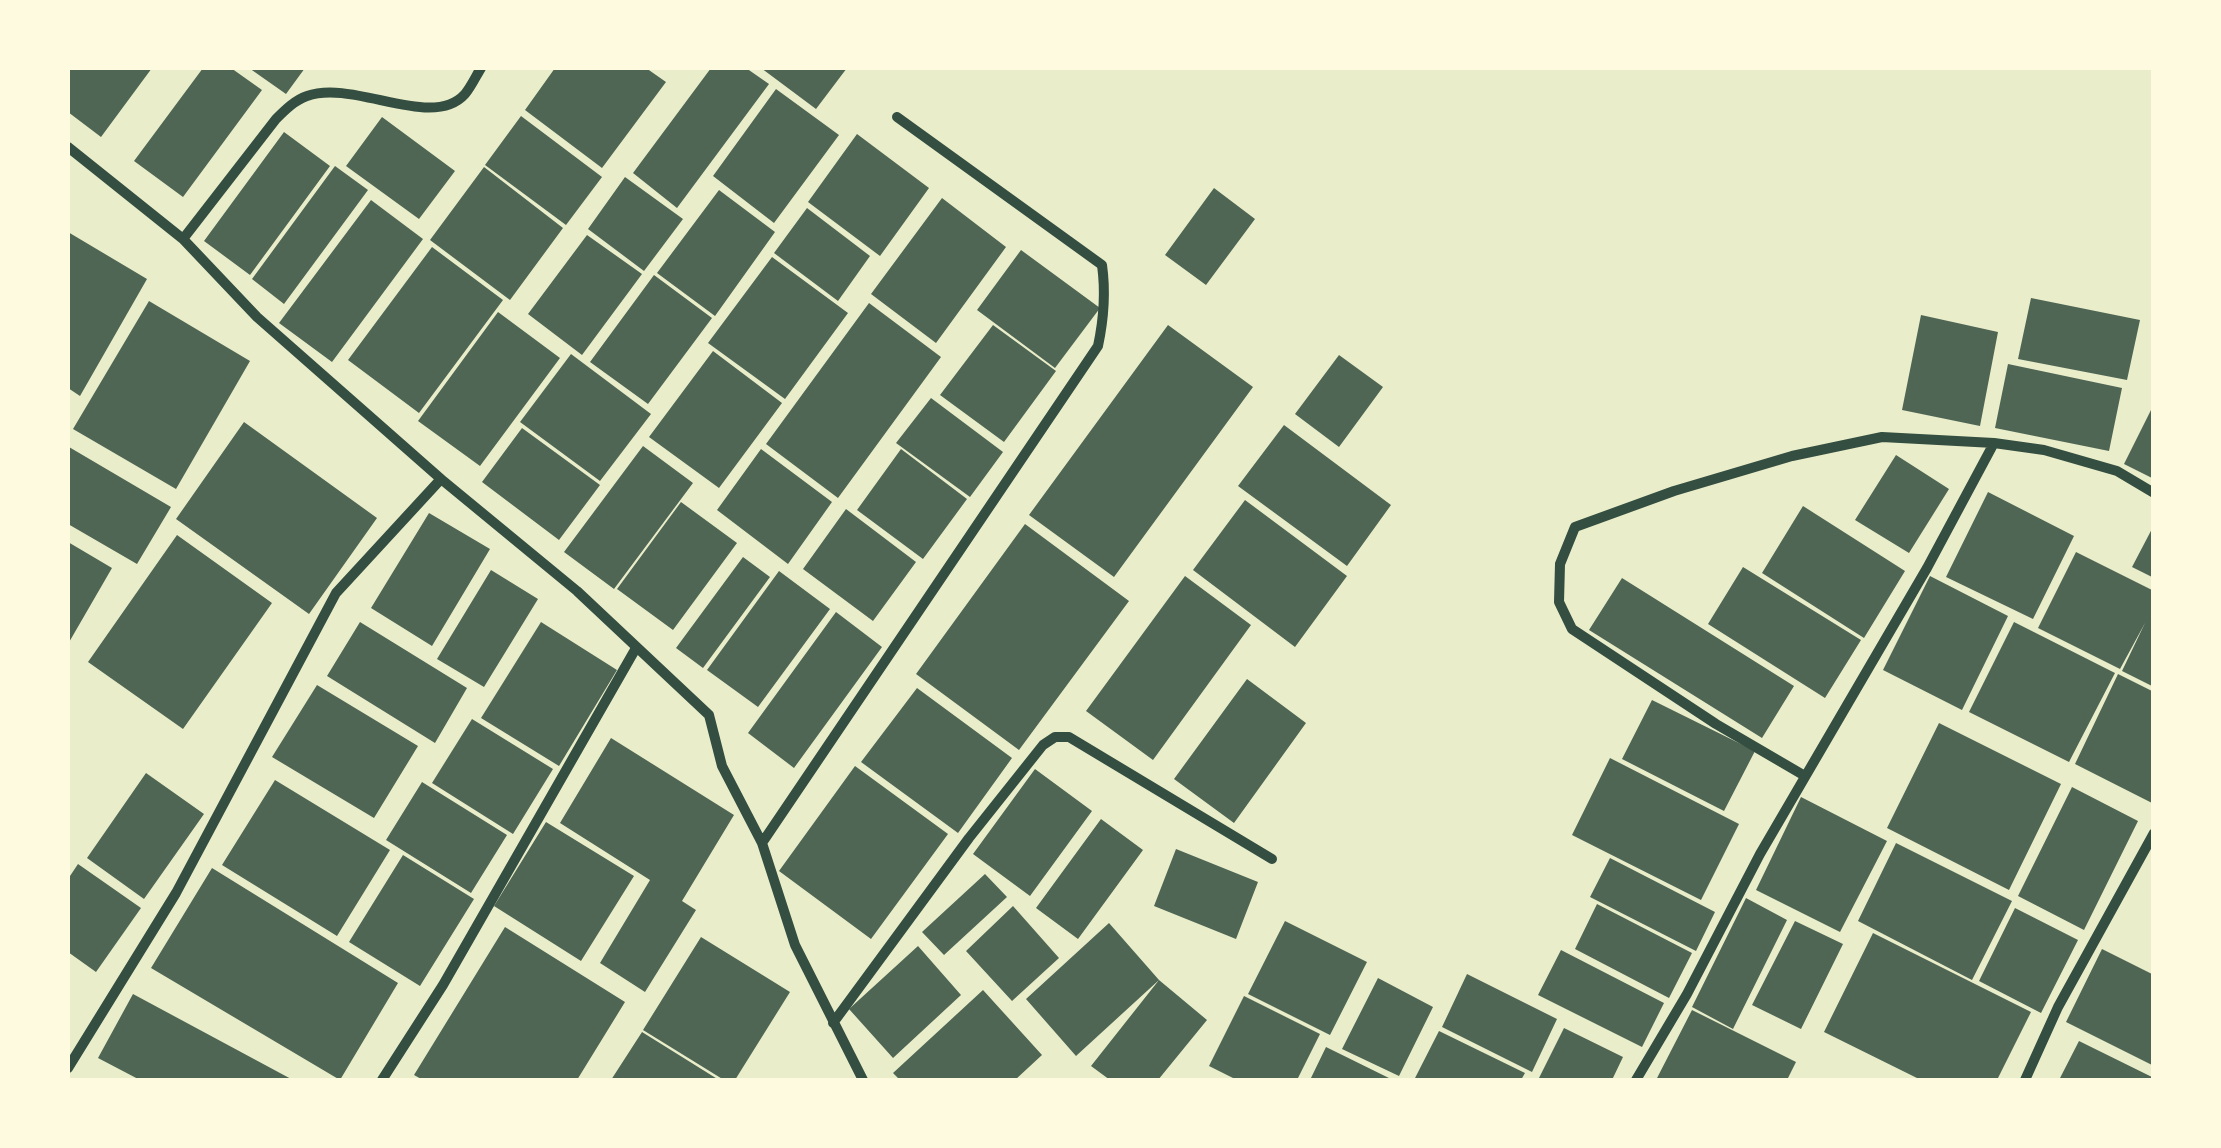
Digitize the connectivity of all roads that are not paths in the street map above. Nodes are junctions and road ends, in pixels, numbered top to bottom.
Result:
1 (481, 68) edge
2 (897, 118) dead end
3 (68, 147) edge
4 (183, 240) junction
5 (1994, 443) junction
6 (441, 480) junction
7 (2154, 493) edge
8 (636, 648) junction
9 (1805, 776) junction
10 (2154, 833) edge
11 (762, 843) junction
12 (1272, 859) dead end
13 (834, 1023) junction
14 (68, 1068) edge
15 (382, 1080) edge
16 (863, 1080) edge
17 (1636, 1080) edge
18 (2025, 1080) edge

1 - 4 street
2 - 11 street
3 - 4 street
4 - 6 street
5 - 7 street
5 - 9 street
5 - 9 street
6 - 8 street
6 - 14 street
8 - 11 street
8 - 15 street
9 - 17 street
10 - 18 street
11 - 13 street
12 - 13 street
13 - 16 street

